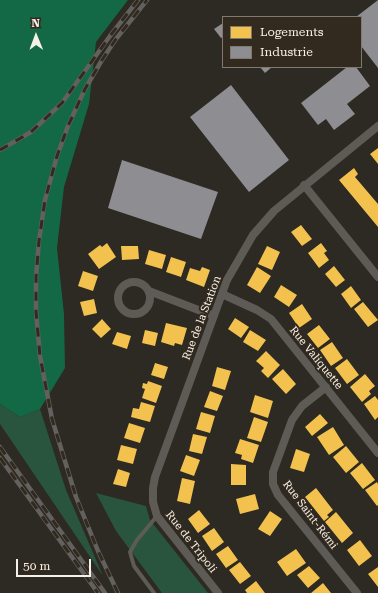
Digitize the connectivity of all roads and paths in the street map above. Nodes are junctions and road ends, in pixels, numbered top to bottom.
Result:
1 (378, 126) edge
2 (304, 185) junction
3 (378, 277) edge
4 (149, 291) dead end
5 (222, 294) junction
6 (214, 316) junction
7 (326, 388) junction
8 (378, 453) edge
9 (153, 502) joint
10 (157, 516) junction
11 (154, 593) edge
12 (218, 593) edge
13 (357, 593) edge

1 - 2 street, Rue de la Station
2 - 3 street
2 - 5 street, Rue de la Station
4 - 6 street
5 - 6 street, Rue de la Station
5 - 7 street, Rue Valiquette
6 - 9 street, Rue de la Station
7 - 8 street, Rue Valiquette
7 - 13 street, Rue Saint-Rémi
9 - 10 street, Rue de Tripoli
10 - 11 lane
10 - 12 street, Rue de Tripoli

